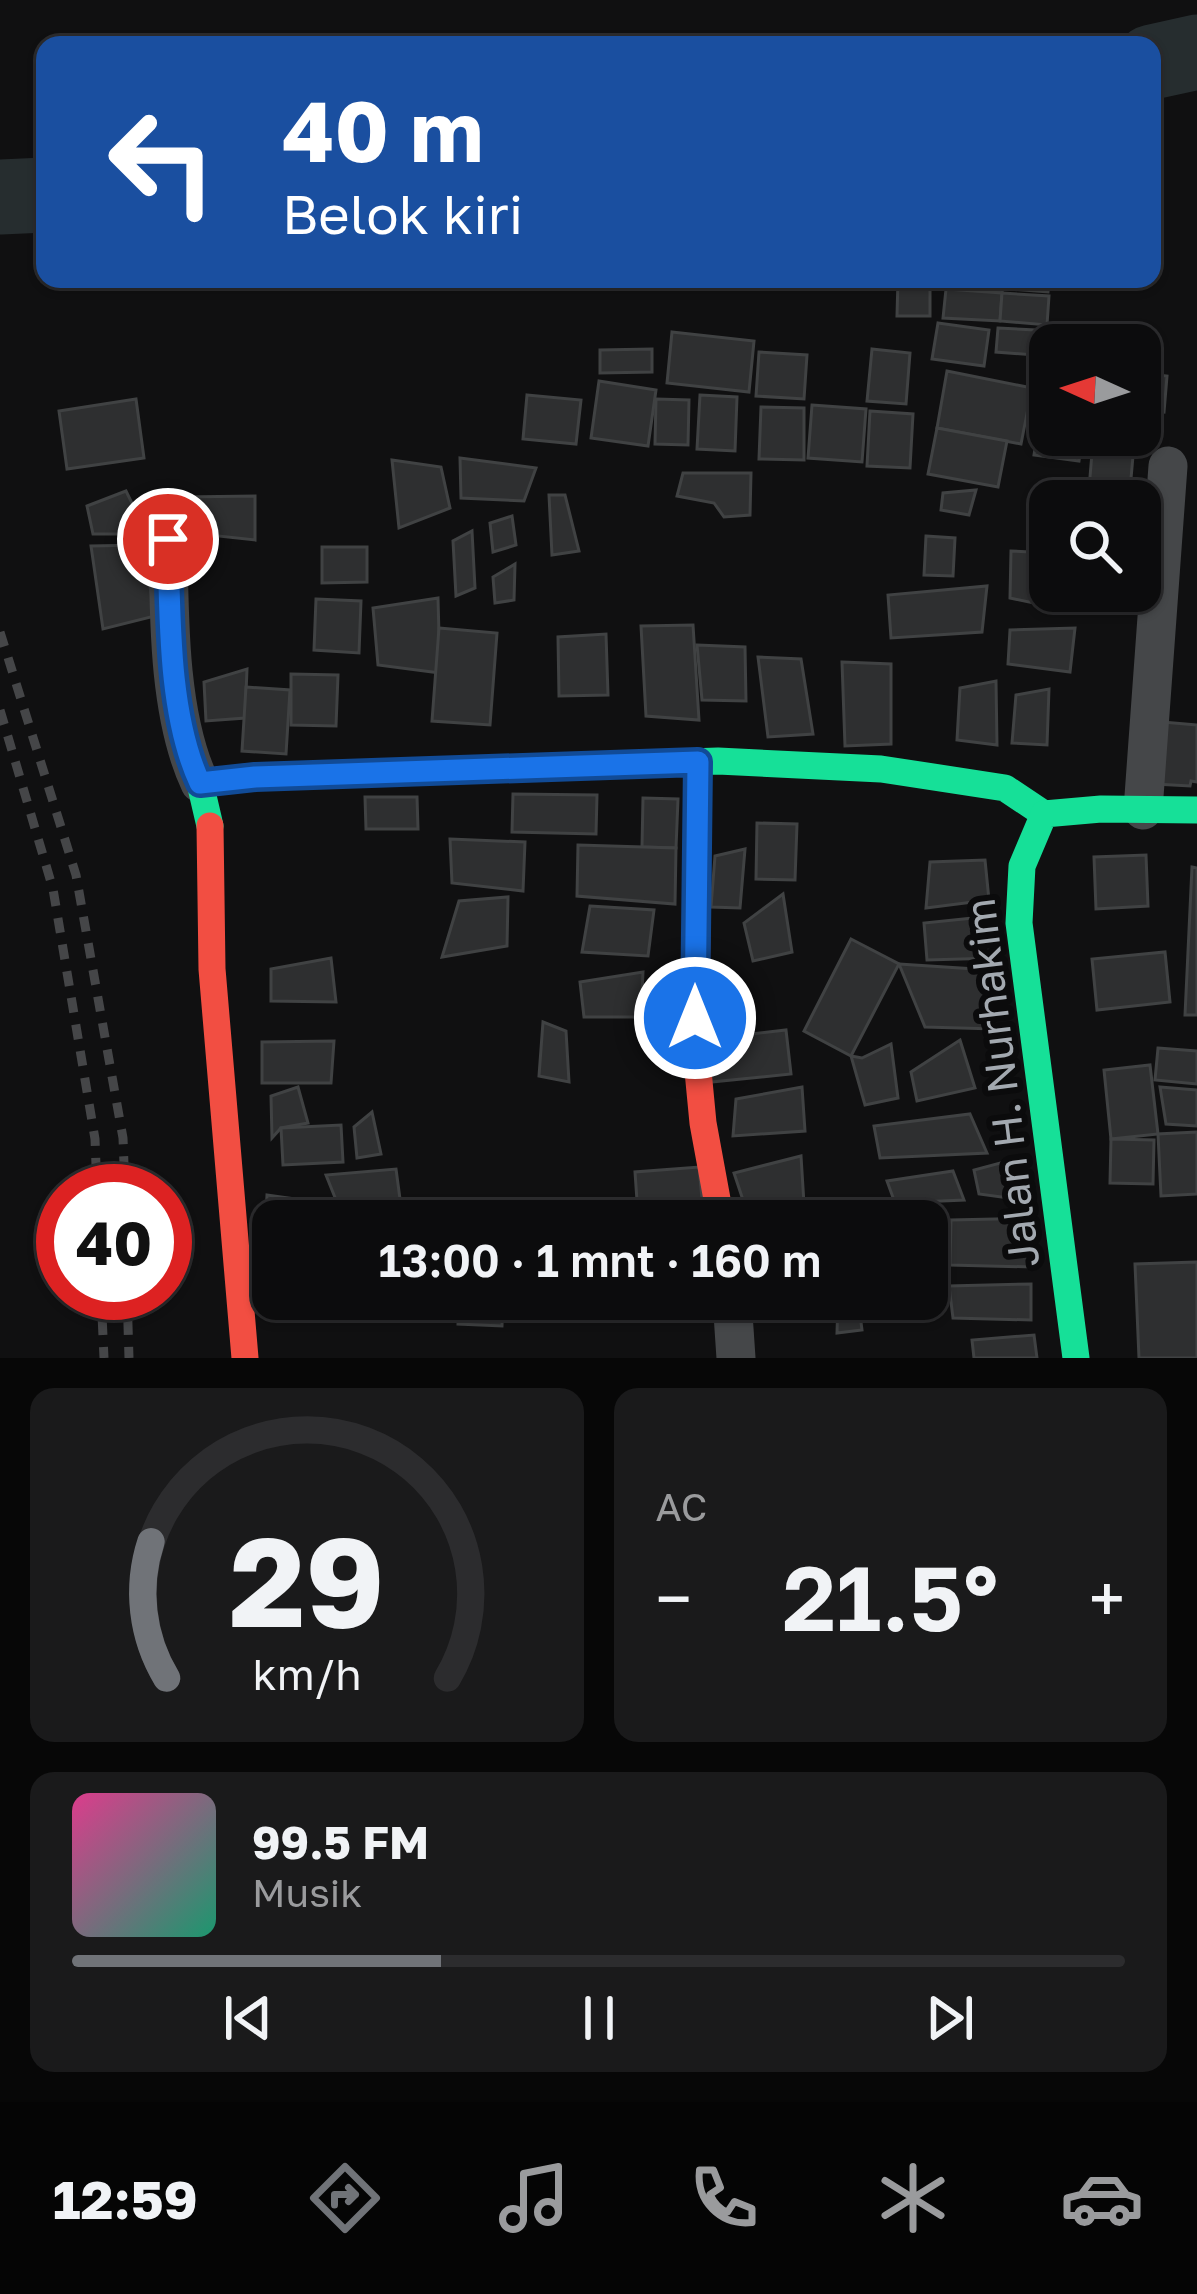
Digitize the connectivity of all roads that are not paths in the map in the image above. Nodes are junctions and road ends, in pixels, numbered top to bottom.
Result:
1 (1168, 466) dead end
2 (168, 539) dead end
3 (698, 762) junction
4 (200, 783) junction
5 (1143, 810) junction
6 (1197, 810) edge
7 (1044, 814) junction
8 (717, 1200) edge
9 (733, 1320) edge
10 (245, 1358) edge
11 (736, 1358) edge
12 (1076, 1358) edge

1 - 5 street
2 - 4 street
3 - 4 street
3 - 7 street
3 - 8 street
4 - 10 street
5 - 6 street
5 - 7 street
7 - 12 street, Jalan H. Nurhakim
9 - 11 street

